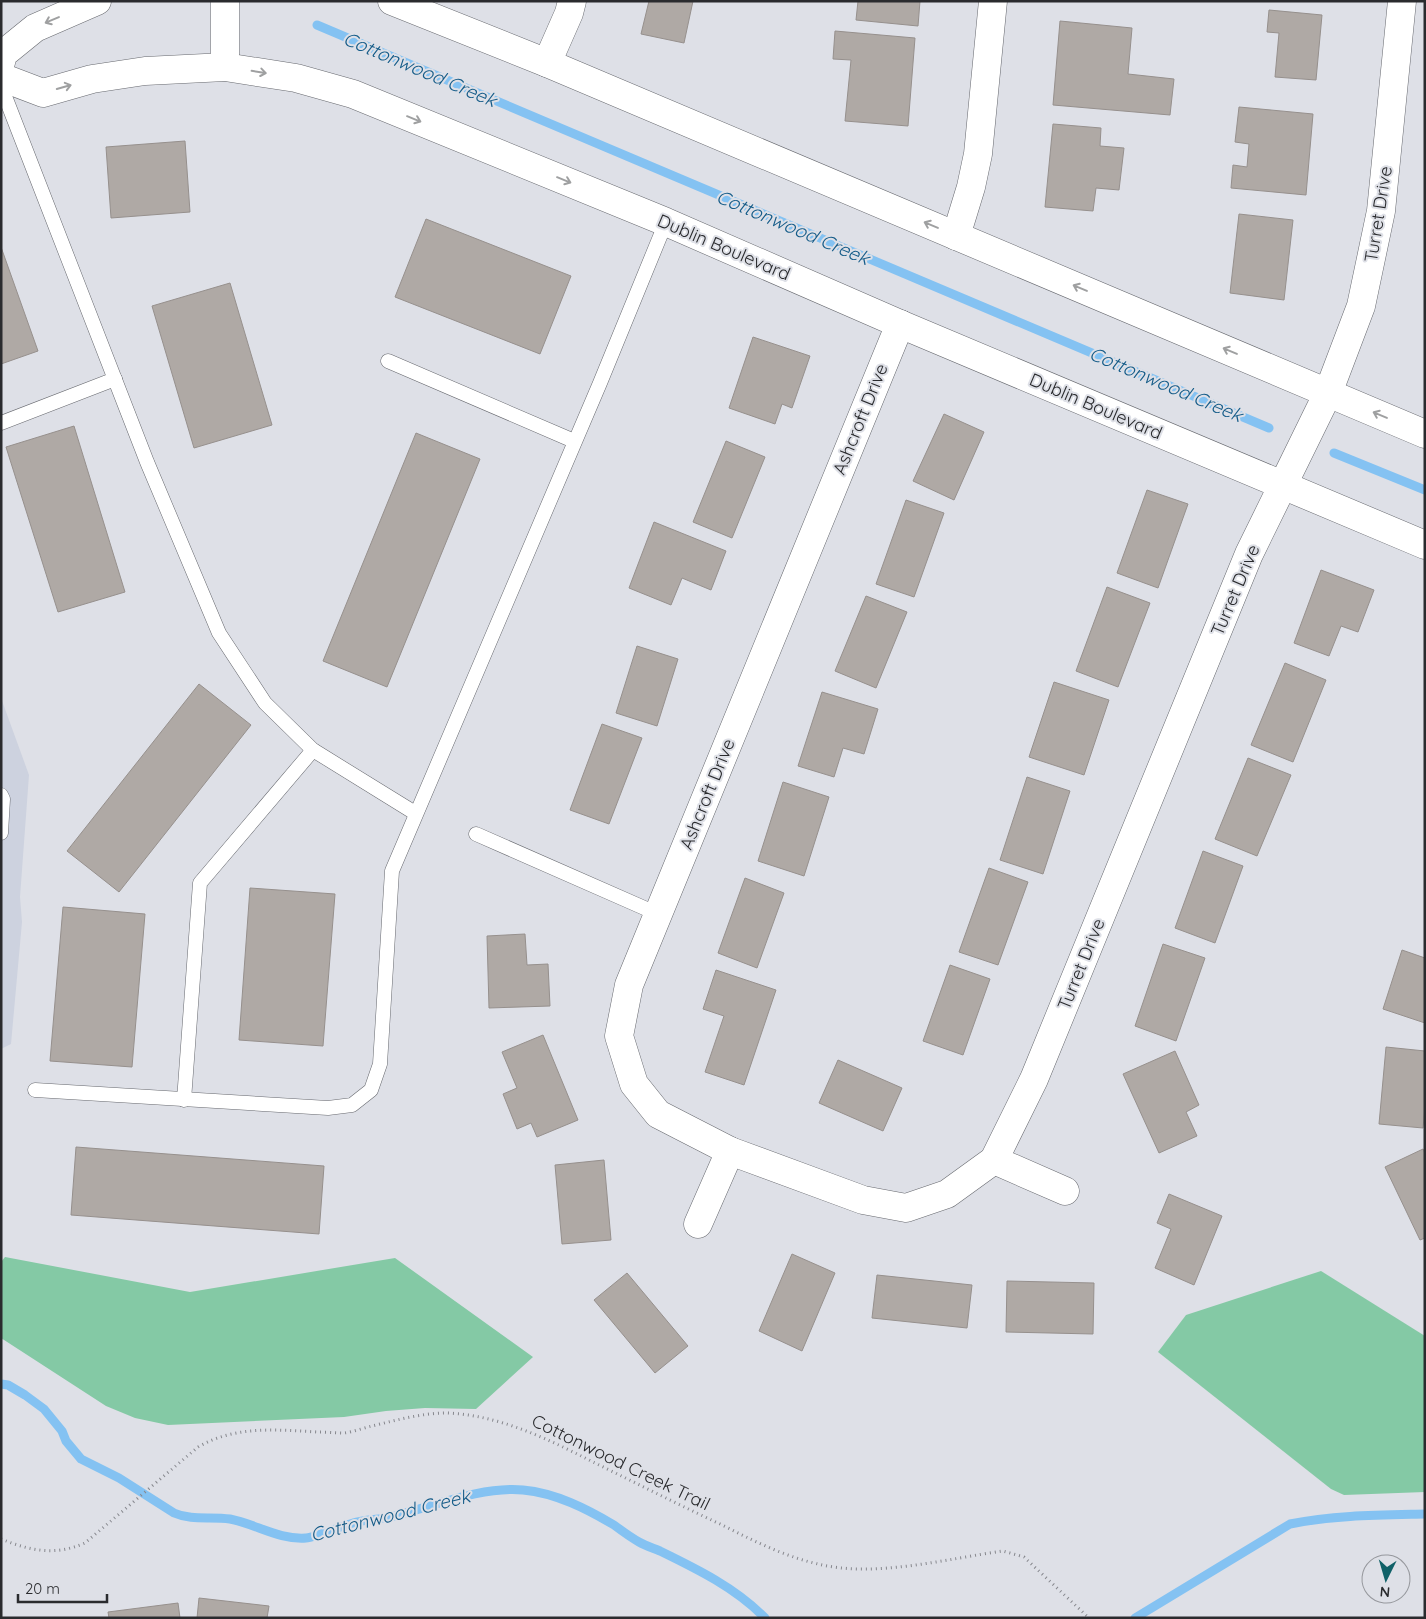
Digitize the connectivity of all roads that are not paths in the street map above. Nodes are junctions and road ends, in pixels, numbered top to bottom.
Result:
1 (97, 1) edge
2 (225, 1) edge
3 (392, 1) edge
4 (572, 1) edge
5 (993, 1) edge
6 (1402, 1) edge
7 (1, 62) edge
8 (547, 63) junction
9 (225, 67) junction
10 (1, 77) edge
11 (1, 86) edge
12 (666, 222) junction
13 (956, 236) junction
14 (900, 324) junction
15 (388, 361) dead end
16 (115, 379) junction
17 (1328, 393) junction
18 (1, 423) edge
19 (1425, 434) edge
20 (574, 441) junction
21 (1283, 485) junction
22 (1425, 545) edge
23 (313, 750) junction
24 (1, 795) edge
25 (416, 813) junction
26 (1, 834) edge
27 (476, 834) dead end
28 (658, 914) junction
29 (35, 1090) dead end
30 (184, 1100) junction
31 (730, 1151) junction
32 (994, 1160) junction
33 (1065, 1191) dead end
34 (698, 1224) dead end

1 -> 7 street
2 - 9 street
3 - 8 street
4 - 8 street
5 - 13 street
6 - 17 street, Turret Drive
13 -> 8 street
10 -> 9 street, Dublin Boulevard
9 -> 12 street, Dublin Boulevard
11 - 16 lane
12 - 14 street, Dublin Boulevard
12 - 20 lane
17 -> 13 street
14 - 21 street, Dublin Boulevard
14 - 28 street, Ashcroft Drive
15 - 20 lane
16 - 18 lane
16 - 23 lane
19 -> 17 street
17 - 21 street, Turret Drive
20 - 25 lane
21 - 22 street, Dublin Boulevard
21 - 32 street, Turret Drive
23 - 25 lane
23 - 30 lane
24 - 26 lane
25 - 30 lane
27 - 28 lane
28 - 31 street, Ashcroft Drive
29 - 30 lane
31 - 32 street, Turret Drive
31 - 34 street
32 - 33 street

